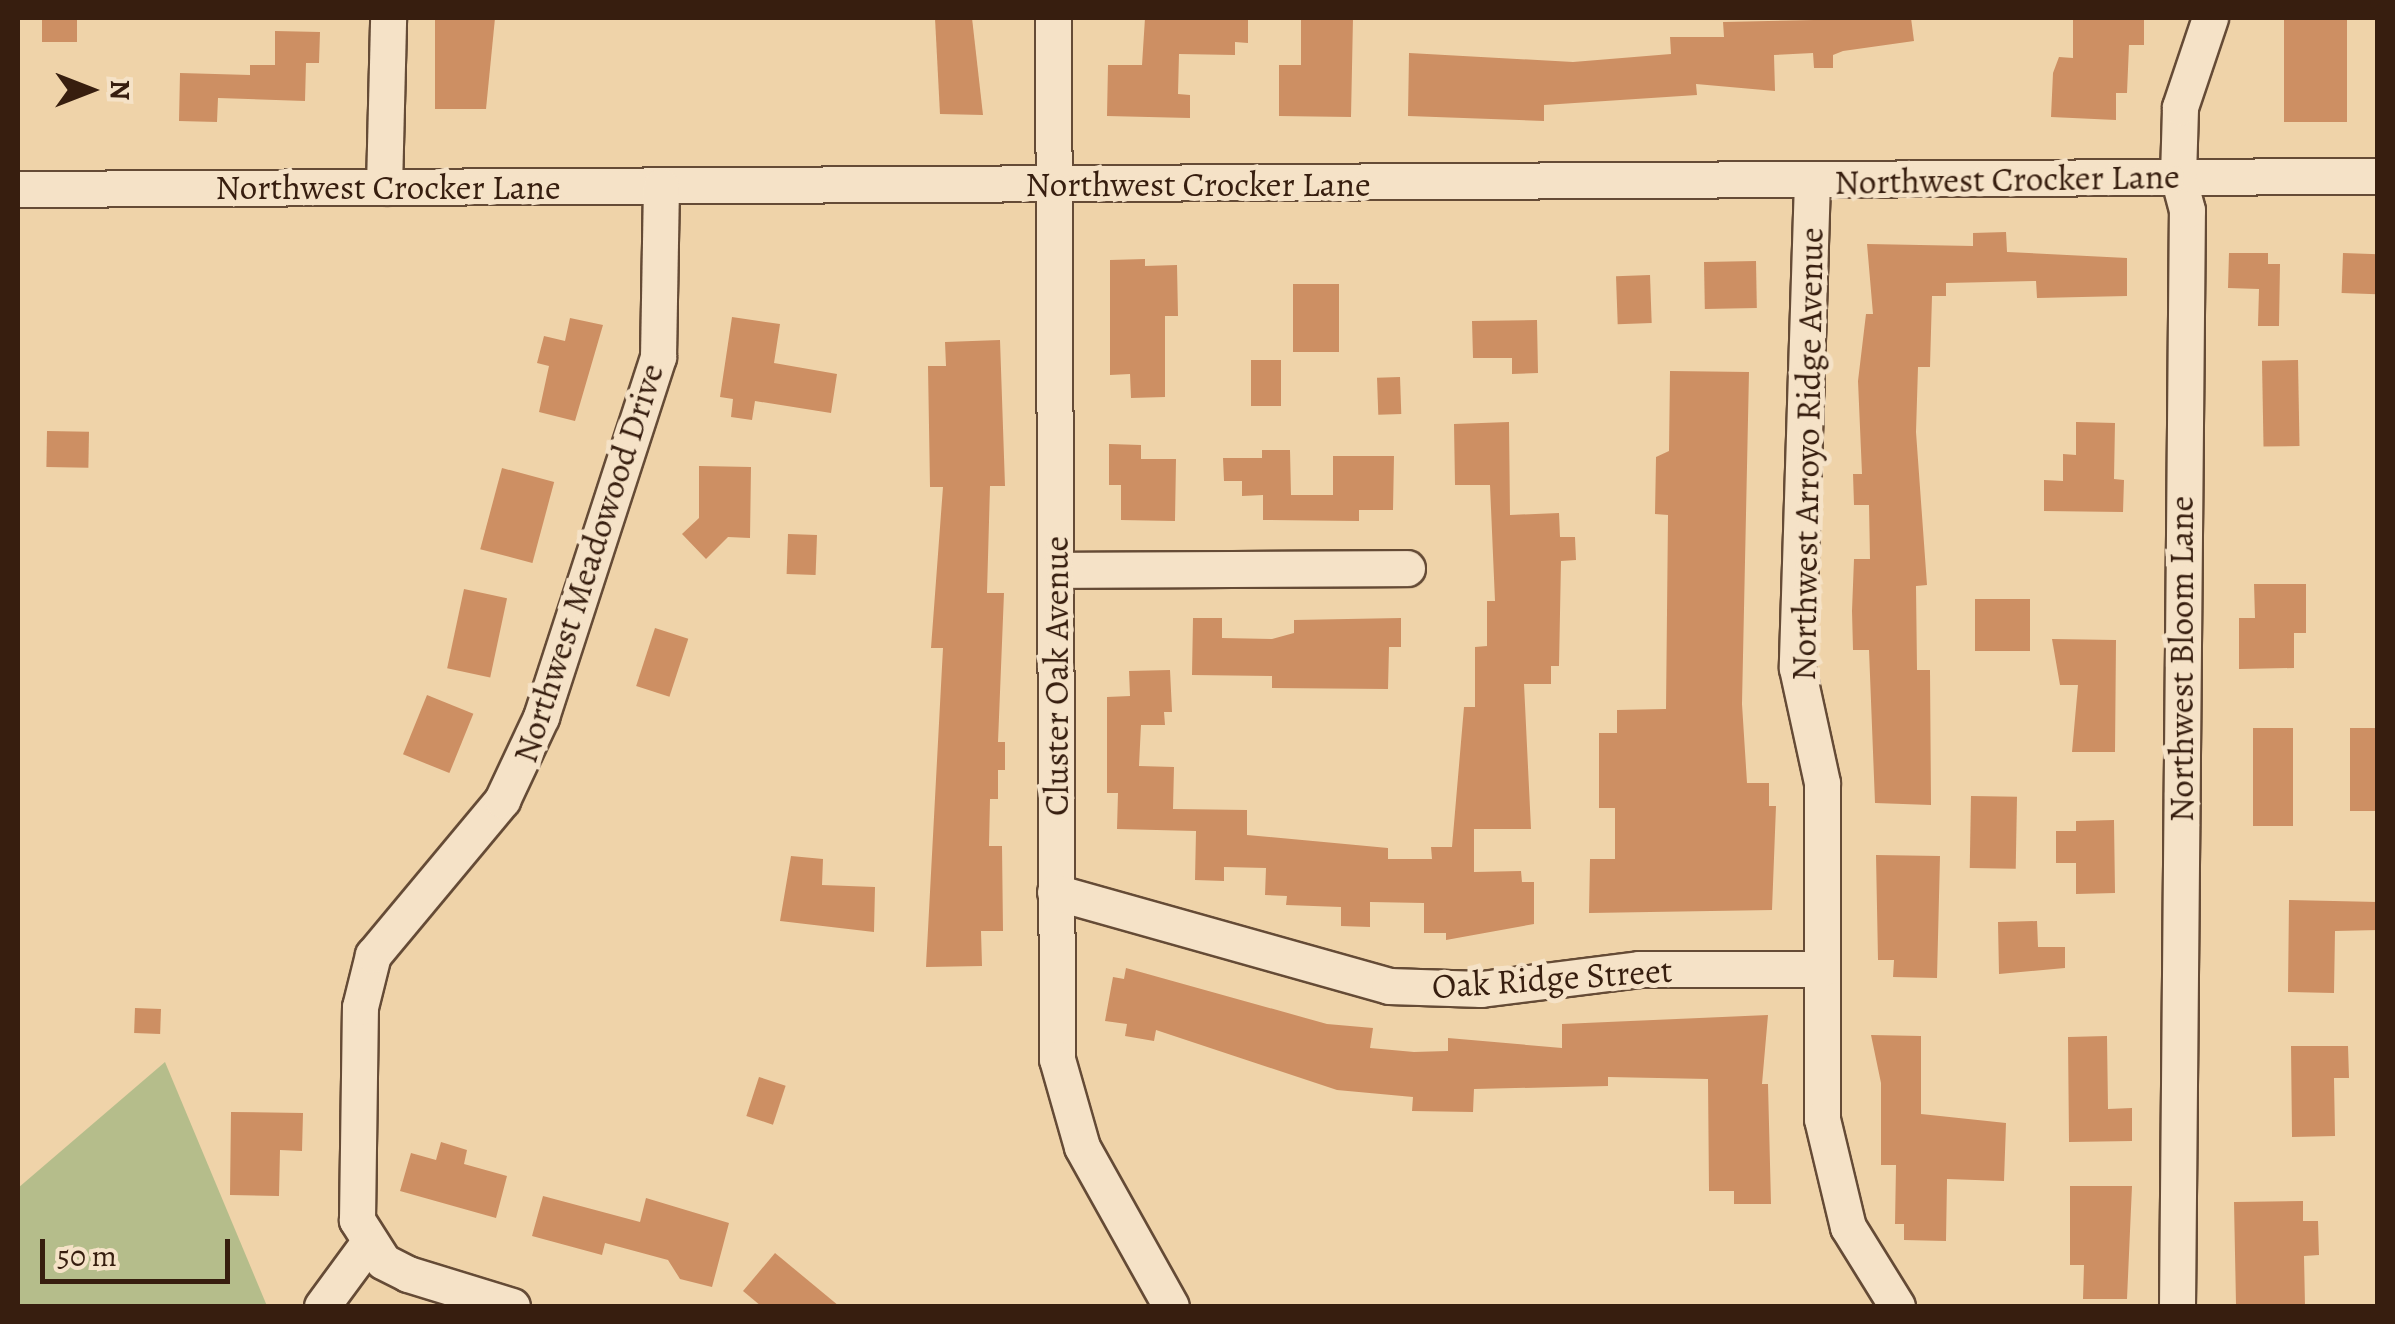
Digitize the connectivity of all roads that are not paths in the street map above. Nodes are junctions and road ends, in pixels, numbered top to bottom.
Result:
1 (388, 18) edge
2 (1053, 18) edge
3 (2210, 18) edge
4 (2178, 176) junction
5 (2378, 176) edge
6 (1812, 181) junction
7 (1054, 184) junction
8 (661, 186) junction
9 (384, 187) junction
10 (18, 189) edge
11 (1408, 568) dead end
12 (1056, 570) junction
13 (1055, 892) junction
14 (1821, 969) junction
15 (369, 1242) junction
16 (322, 1306) edge
17 (512, 1306) edge
18 (1171, 1306) edge
19 (1897, 1306) edge
20 (2177, 1306) edge

1 - 9 street
2 - 7 street, Cluster Oak Avenue
3 - 4 street, Northwest Bloom Lane
4 - 5 street, Northwest Crocker Lane
4 - 6 street, Northwest Crocker Lane
4 - 20 street, Northwest Bloom Lane
6 - 7 street, Northwest Crocker Lane
6 - 14 street, Northwest Arroyo Ridge Avenue
7 - 8 street, Northwest Crocker Lane
7 - 12 street, Cluster Oak Avenue
8 - 9 street, Northwest Crocker Lane
8 - 15 street, Northwest Meadowood Drive
9 - 10 street, Northwest Crocker Lane
11 - 12 street
12 - 13 street, Cluster Oak Avenue
13 - 14 street, Oak Ridge Street
13 - 18 street, Cluster Oak Avenue
14 - 19 street, Northwest Arroyo Ridge Avenue
15 - 16 street
15 - 17 street

